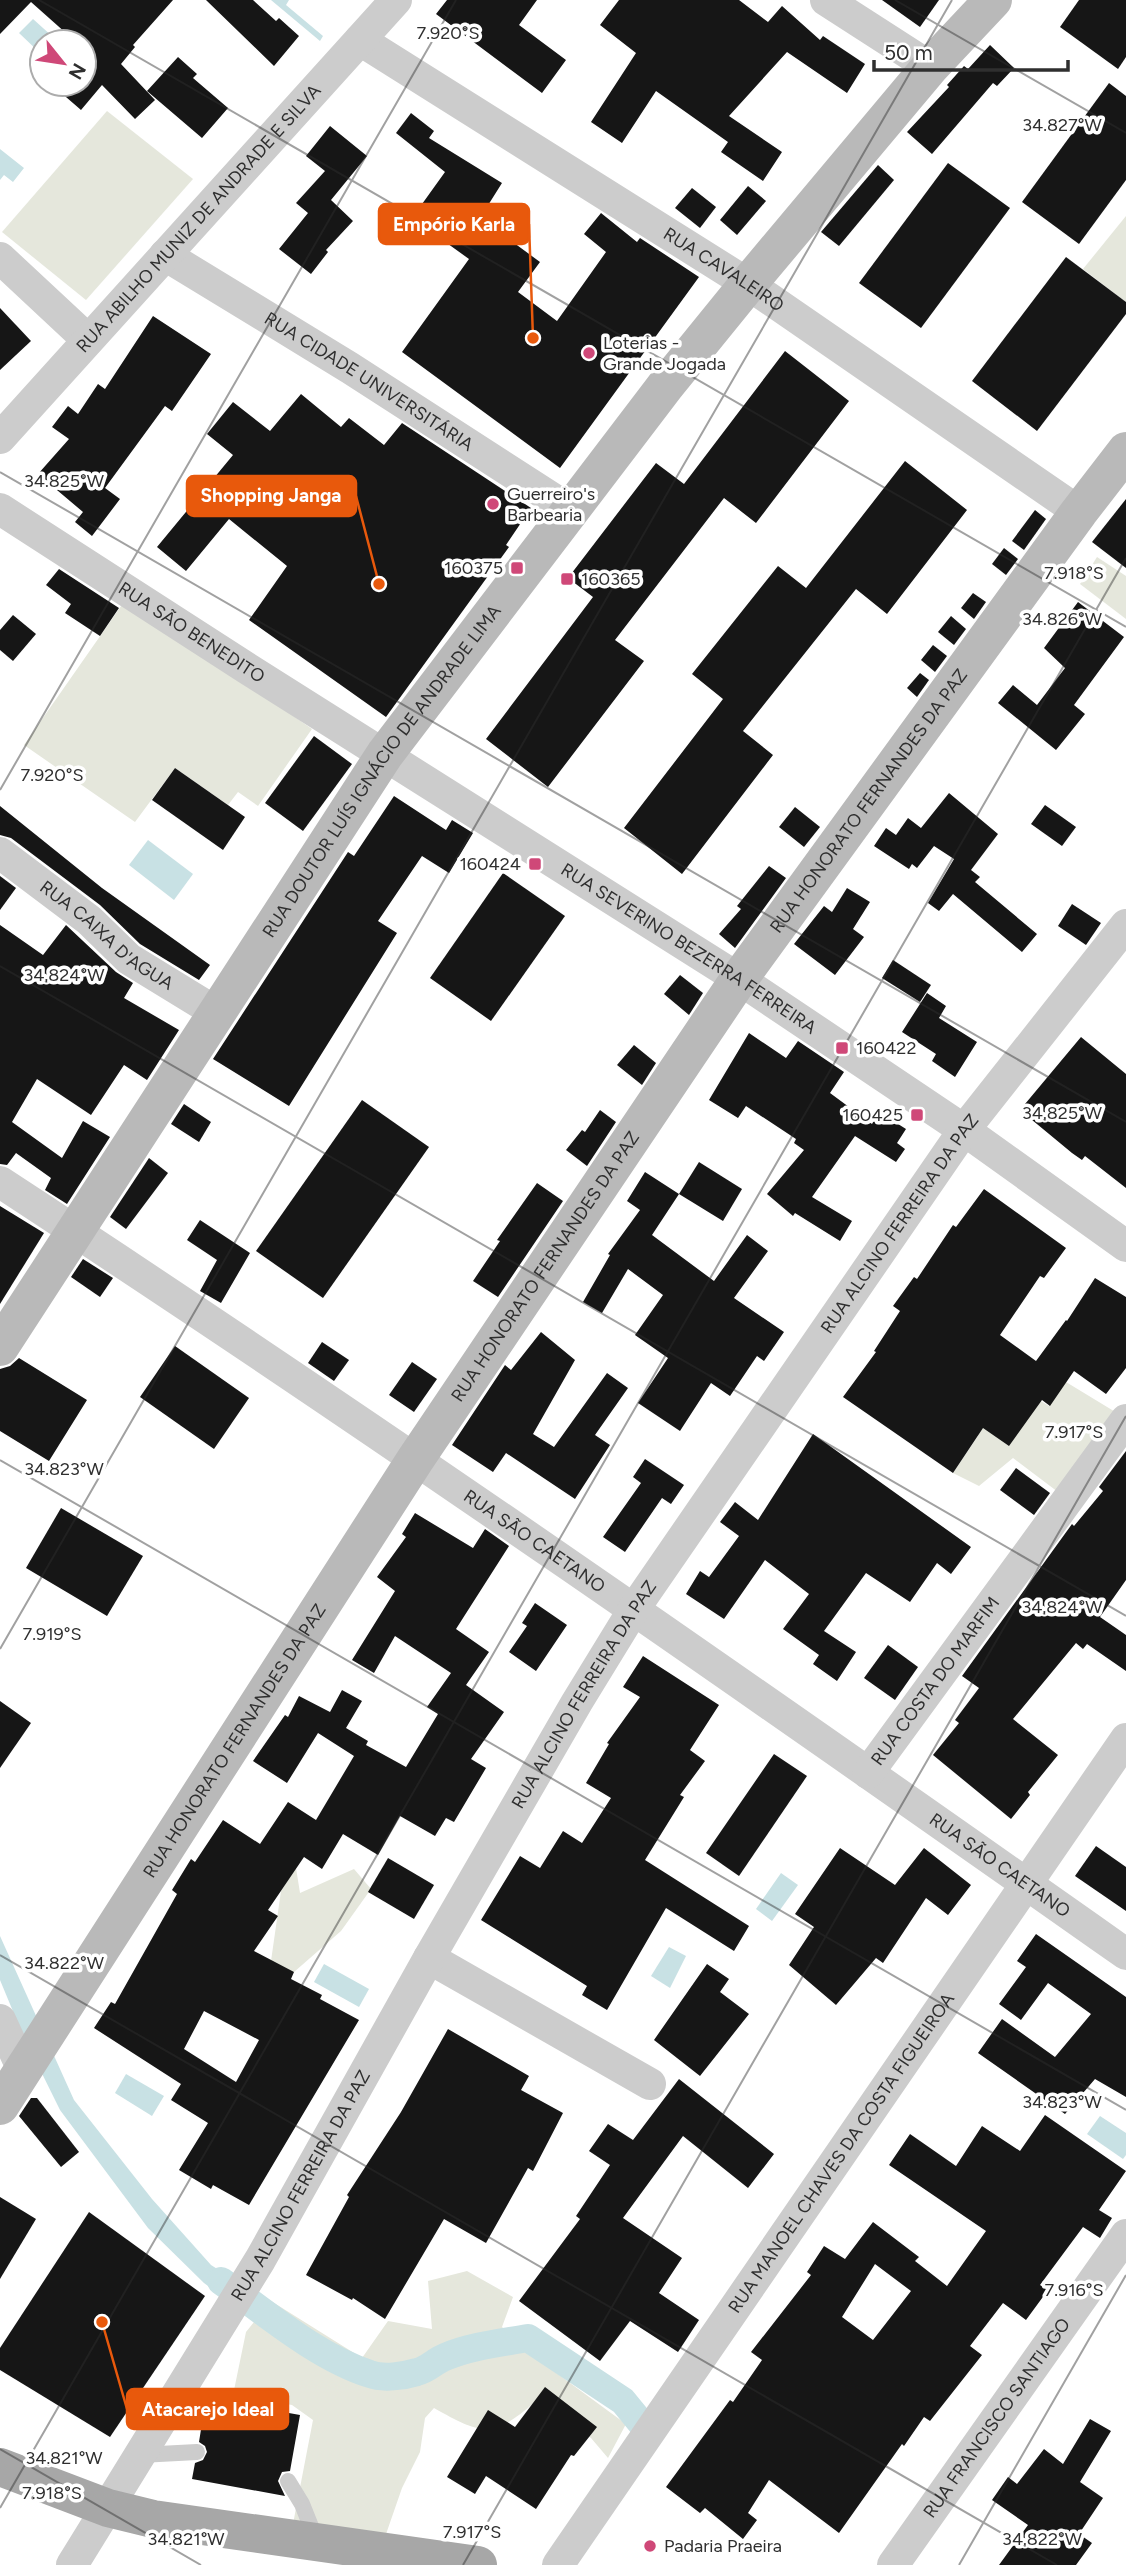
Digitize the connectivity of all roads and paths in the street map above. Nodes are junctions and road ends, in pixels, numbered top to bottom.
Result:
1 (396, 0) edge
2 (826, 0) edge
3 (993, 0) edge
4 (360, 40) junction
5 (930, 66) junction
6 (165, 255) junction
7 (0, 258) edge
8 (748, 284) junction
9 (88, 340) junction
10 (0, 438) edge
11 (1126, 451) edge
12 (0, 509) edge
13 (570, 510) junction
14 (1079, 512) junction
15 (385, 754) junction
16 (0, 853) edge
17 (1126, 925) edge
18 (739, 979) junction
19 (217, 1013) junction
20 (964, 1130) junction
21 (0, 1182) edge
22 (74, 1231) junction
23 (1126, 1246) edge
24 (0, 1348) edge
25 (1126, 1420) edge
26 (415, 1460) junction
27 (634, 1609) junction
28 (1126, 1739) edge
29 (868, 1773) junction
30 (1026, 1883) junction
31 (1126, 1954) edge
32 (429, 1958) junction
33 (0, 2020) edge
34 (33, 2054) junction
35 (650, 2084) dead end
36 (0, 2106) edge
37 (1126, 2235) edge
38 (197, 2452) dead end
39 (140, 2455) junction
40 (0, 2467) edge
41 (288, 2481) dead end
42 (108, 2508) junction
43 (317, 2542) junction
44 (72, 2565) edge
45 (478, 2565) edge
46 (558, 2565) edge
47 (893, 2565) edge

1 - 4 street, RUA ABILHO MUNIZ DE ANDRADE E SILVA
2 - 5 street
3 - 5 main road, RUA DOUTOR LUÍS IGNÁCIO DE ANDRADE LIMA
4 - 6 street, RUA ABILHO MUNIZ DE ANDRADE E SILVA
4 - 8 street, RUA CAVALEIRO
5 - 8 main road, RUA DOUTOR LUÍS IGNÁCIO DE ANDRADE LIMA
6 - 9 street, RUA ABILHO MUNIZ DE ANDRADE E SILVA
6 - 13 street, RUA CIDADE UNIVERSITÁRIA
7 - 9 street
8 - 13 main road, RUA DOUTOR LUÍS IGNÁCIO DE ANDRADE LIMA
8 - 14 street, RUA CAVALEIRO
9 - 10 street, RUA ABILHO MUNIZ DE ANDRADE E SILVA
11 - 14 main road, RUA HONORATO FERNANDES DA PAZ
12 - 15 street, RUA SÃO BENEDITO
13 - 15 main road, RUA DOUTOR LUÍS IGNÁCIO DE ANDRADE LIMA
14 - 18 main road, RUA HONORATO FERNANDES DA PAZ
15 - 18 street, RUA SEVERINO BEZERRA FERREIRA
15 - 19 main road, RUA DOUTOR LUÍS IGNÁCIO DE ANDRADE LIMA
16 - 19 street, RUA CAIXA D'AGUA
17 - 20 street, RUA ALCINO FERREIRA DA PAZ
18 - 20 street, RUA SEVERINO BEZERRA FERREIRA
18 - 26 main road, RUA HONORATO FERNANDES DA PAZ
19 - 22 main road, RUA DOUTOR LUÍS IGNÁCIO DE ANDRADE LIMA
20 - 23 street, RUA SEVERINO BEZERRA FERREIRA
20 - 27 street, RUA ALCINO FERREIRA DA PAZ
21 - 22 street, RUA SÃO CAETANO
22 - 24 main road, RUA DOUTOR LUÍS IGNÁCIO DE ANDRADE LIMA
22 - 26 street, RUA SÃO CAETANO
25 - 29 street, RUA COSTA DO MARFIM
26 - 27 street, RUA SÃO CAETANO
26 - 34 main road, RUA HONORATO FERNANDES DA PAZ
27 - 29 street, RUA SÃO CAETANO
27 - 32 street, RUA ALCINO FERREIRA DA PAZ
28 - 30 street, RUA MANOEL CHAVES DA COSTA FIGUEIROA
29 - 30 street, RUA SÃO CAETANO
30 - 31 street, RUA SÃO CAETANO
30 - 46 street, RUA MANOEL CHAVES DA COSTA FIGUEIROA
32 - 35 street
32 - 39 street, RUA ALCINO FERREIRA DA PAZ
33 - 34 street
34 - 36 main road, RUA HONORATO FERNANDES DA PAZ
37 - 47 street, RUA FRANCISCO SANTIAGO
38 - 39 lane
39 - 42 street, RUA ALCINO FERREIRA DA PAZ
40 - 42 main road
41 - 43 lane
42 - 43 main road
42 - 44 street, RUA ALCINO FERREIRA DA PAZ
43 - 45 main road

